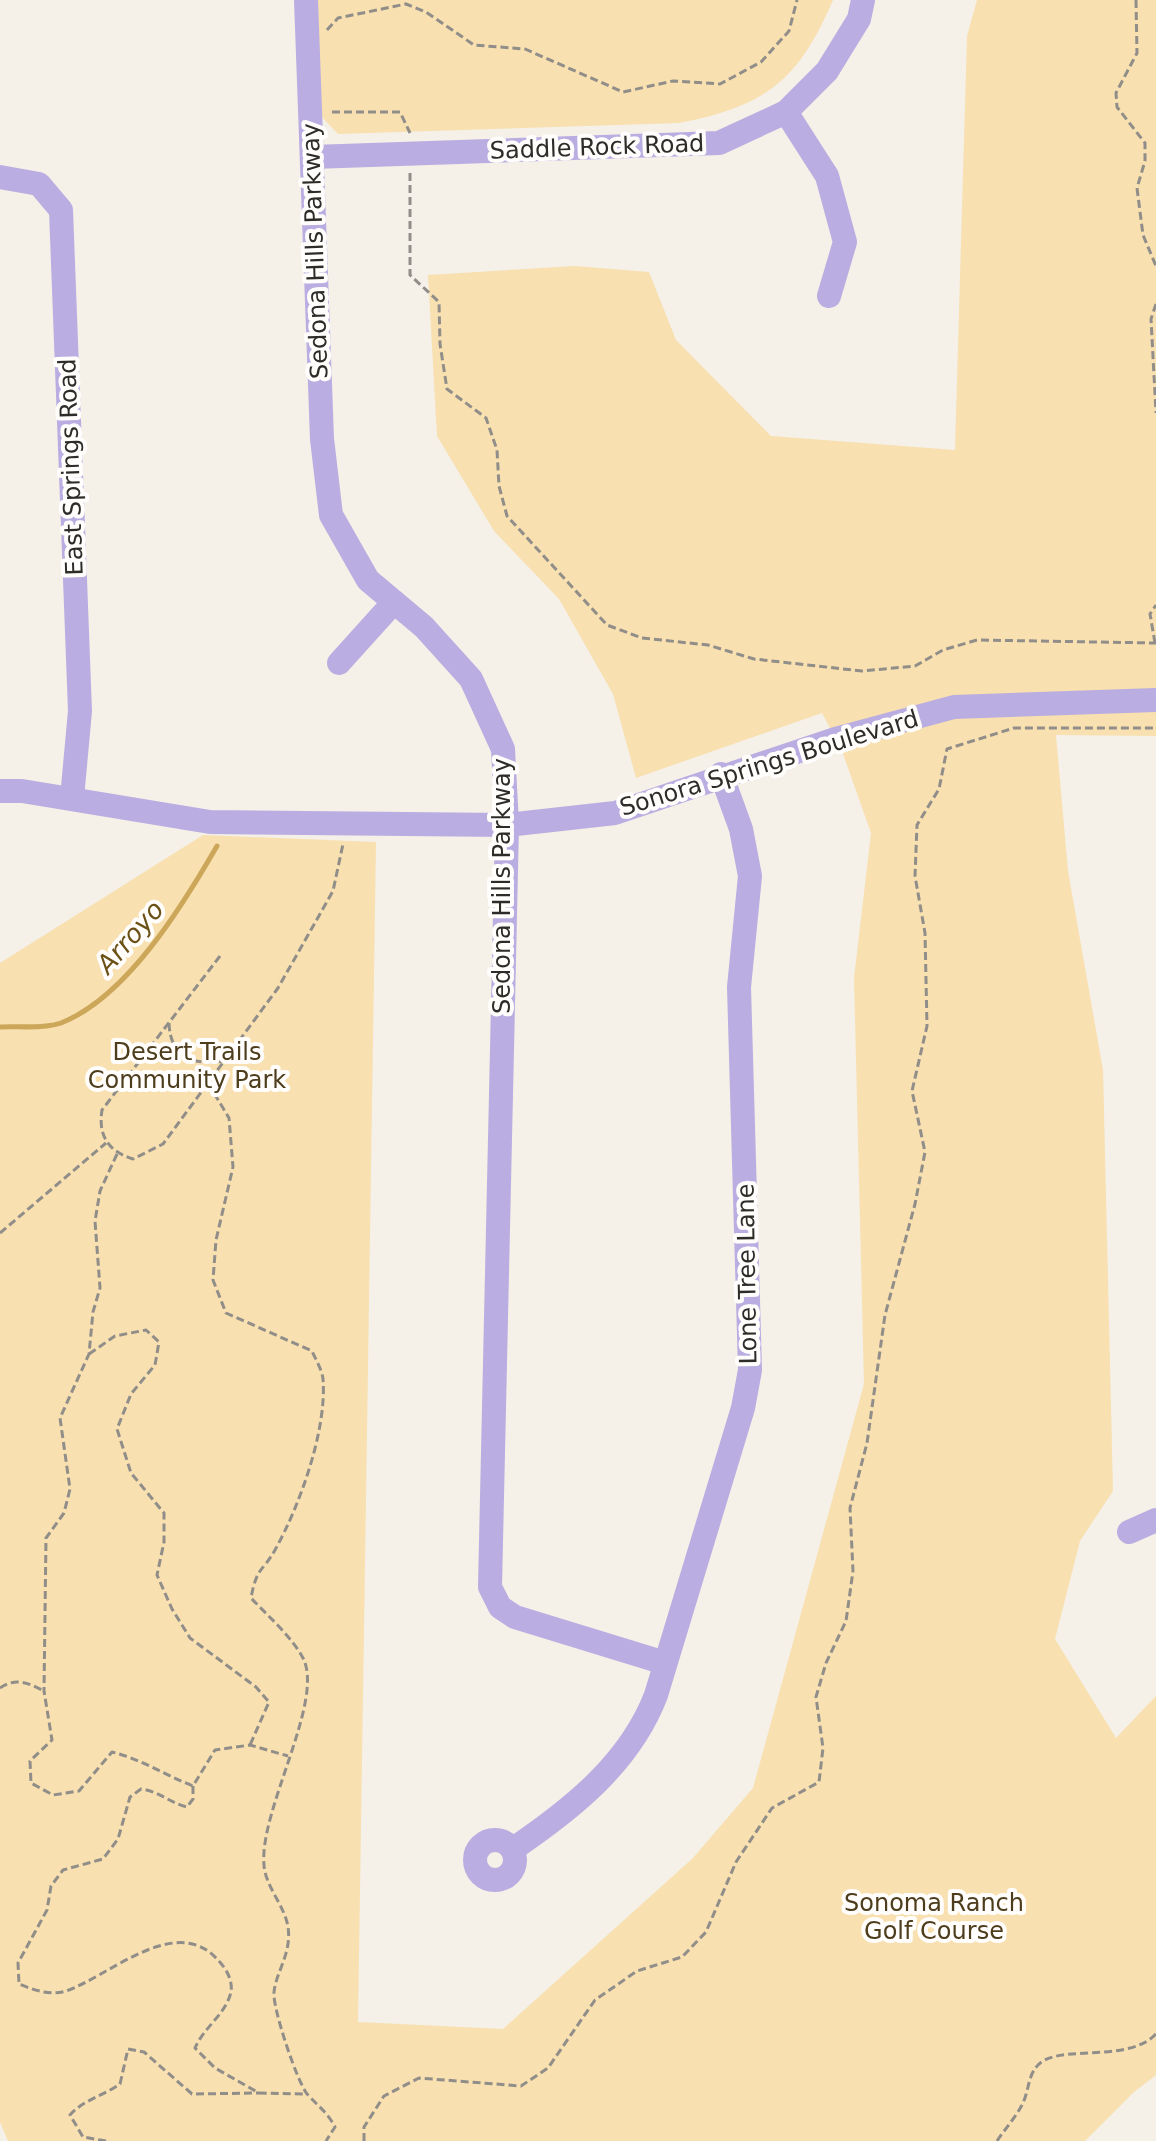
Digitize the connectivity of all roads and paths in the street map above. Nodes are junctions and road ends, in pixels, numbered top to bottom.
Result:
1 (306, 0) edge
2 (797, 0) edge
3 (863, 0) edge
4 (1136, 0) edge
5 (323, 34) dead end
6 (328, 107) dead end
7 (786, 112) junction
8 (409, 153) junction
9 (312, 157) junction
10 (0, 177) edge
11 (1156, 266) edge
12 (829, 296) dead end
13 (1156, 304) edge
14 (1156, 413) edge
15 (394, 602) junction
16 (1156, 605) edge
17 (1156, 643) edge
18 (339, 663) dead end
19 (1156, 700) edge
20 (1156, 728) edge
21 (721, 774) junction
22 (0, 791) edge
23 (72, 798) junction
24 (345, 823) junction
25 (507, 825) junction
26 (220, 956) dead end
27 (169, 1023) junction
28 (224, 1061) junction
29 (208, 1083) junction
30 (106, 1143) junction
31 (117, 1154) junction
32 (0, 1233) edge
33 (89, 1354) junction
34 (1156, 1520) edge
35 (1129, 1532) dead end
36 (665, 1663) junction
37 (0, 1688) edge
38 (44, 1691) junction
39 (250, 1745) junction
40 (288, 1756) junction
41 (193, 1786) junction
42 (513, 1849) dead end
43 (1156, 2034) edge
44 (259, 2093) junction
45 (306, 2094) junction
46 (106, 2141) edge
47 (326, 2141) edge
48 (364, 2141) edge
49 (997, 2141) edge

1 - 9 street, Sedona Hills Parkway
2 - 5 path
3 - 7 street, Saddle Rock Road
4 - 11 path
6 - 8 path
7 - 8 street, Saddle Rock Road
7 - 12 street
8 - 9 street, Saddle Rock Road
8 - 17 path
9 - 15 street, Sedona Hills Parkway
10 - 23 street, East Springs Road
13 - 14 path
15 - 18 street
15 - 25 street, Sedona Hills Parkway
16 - 17 path
19 - 21 street, Sonora Springs Boulevard
20 - 48 path
21 - 25 street, Sonora Springs Boulevard
21 - 36 street, Lone Tree Lane
22 - 23 street, Sonora Springs Boulevard
23 - 24 street, Sonora Springs Boulevard
24 - 25 street, Sonora Springs Boulevard
24 - 28 path
25 - 36 street, Sedona Hills Parkway
26 - 27 path
27 - 28 path
27 - 30 path
28 - 29 path
29 - 31 path
29 - 40 path
30 - 31 path
30 - 32 path
31 - 33 path
33 - 38 path
33 - 39 path
34 - 35 street
36 - 42 street, Lone Tree Lane
37 - 38 path
38 - 41 path
39 - 40 path
39 - 41 path
40 - 45 path
41 - 44 path
43 - 49 path
44 - 45 path
44 - 46 path
45 - 47 path

